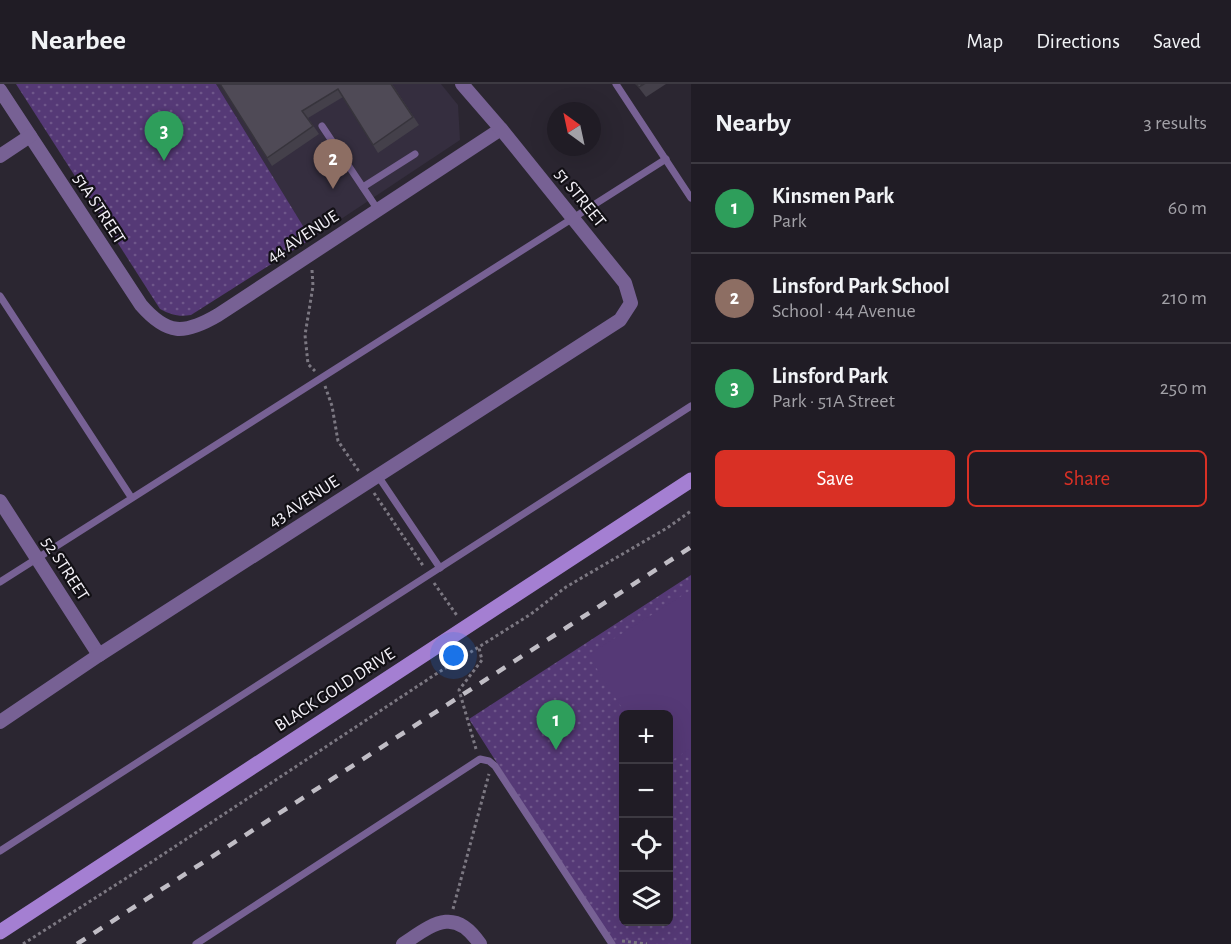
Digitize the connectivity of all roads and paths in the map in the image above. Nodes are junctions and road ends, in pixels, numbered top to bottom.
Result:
1 (462, 84) edge
2 (616, 84) edge
3 (0, 90) edge
4 (321, 126) dead end
5 (501, 129) junction
6 (30, 136) junction
7 (415, 154) dead end
8 (0, 156) edge
9 (666, 159) junction
10 (363, 187) junction
11 (691, 198) edge
12 (378, 210) junction
13 (573, 218) junction
14 (312, 253) junction
15 (0, 296) edge
16 (626, 312) joint
17 (183, 329) joint
18 (322, 378) junction
19 (691, 406) edge
20 (372, 479) junction
21 (691, 480) edge
22 (130, 497) junction
23 (0, 501) edge
24 (691, 511) edge
25 (37, 559) junction
26 (440, 568) junction
27 (429, 575) junction
28 (0, 582) edge
29 (459, 619) dead end
30 (479, 648) junction
31 (99, 655) junction
32 (0, 722) edge
33 (480, 759) junction
34 (0, 851) edge
35 (449, 922) junction
36 (0, 932) edge
37 (608, 942) edge
38 (23, 944) edge
39 (196, 944) edge
40 (403, 944) edge
41 (480, 944) edge
42 (647, 944) edge

1 - 5 street, 51 STREET
2 - 9 lane
3 - 6 street, 51A STREET
4 - 10 lane
5 - 12 street, 44 AVENUE
5 - 13 street, 51 STREET
6 - 8 street
6 - 17 street, 51A STREET
7 - 10 lane
9 - 11 lane
9 - 13 lane
10 - 12 lane
12 - 14 street, 44 AVENUE
13 - 16 street, 51 STREET
13 - 18 lane
14 - 17 street, 44 AVENUE
14 - 18 path
15 - 22 lane
16 - 20 street, 43 AVENUE
18 - 20 path
18 - 22 lane
19 - 26 lane
20 - 26 lane
20 - 27 path
20 - 31 street, 43 AVENUE
21 - 36 main road, BLACK GOLD DRIVE
22 - 25 lane
23 - 25 street, 52 STREET
24 - 30 path
25 - 28 lane
25 - 31 street, 52 STREET
26 - 27 lane
27 - 29 path
27 - 34 lane
30 - 33 path
30 - 38 path
31 - 32 street, 43 AVENUE
33 - 35 path
33 - 37 lane
33 - 39 lane
35 - 40 street
35 - 41 street
37 - 42 path

